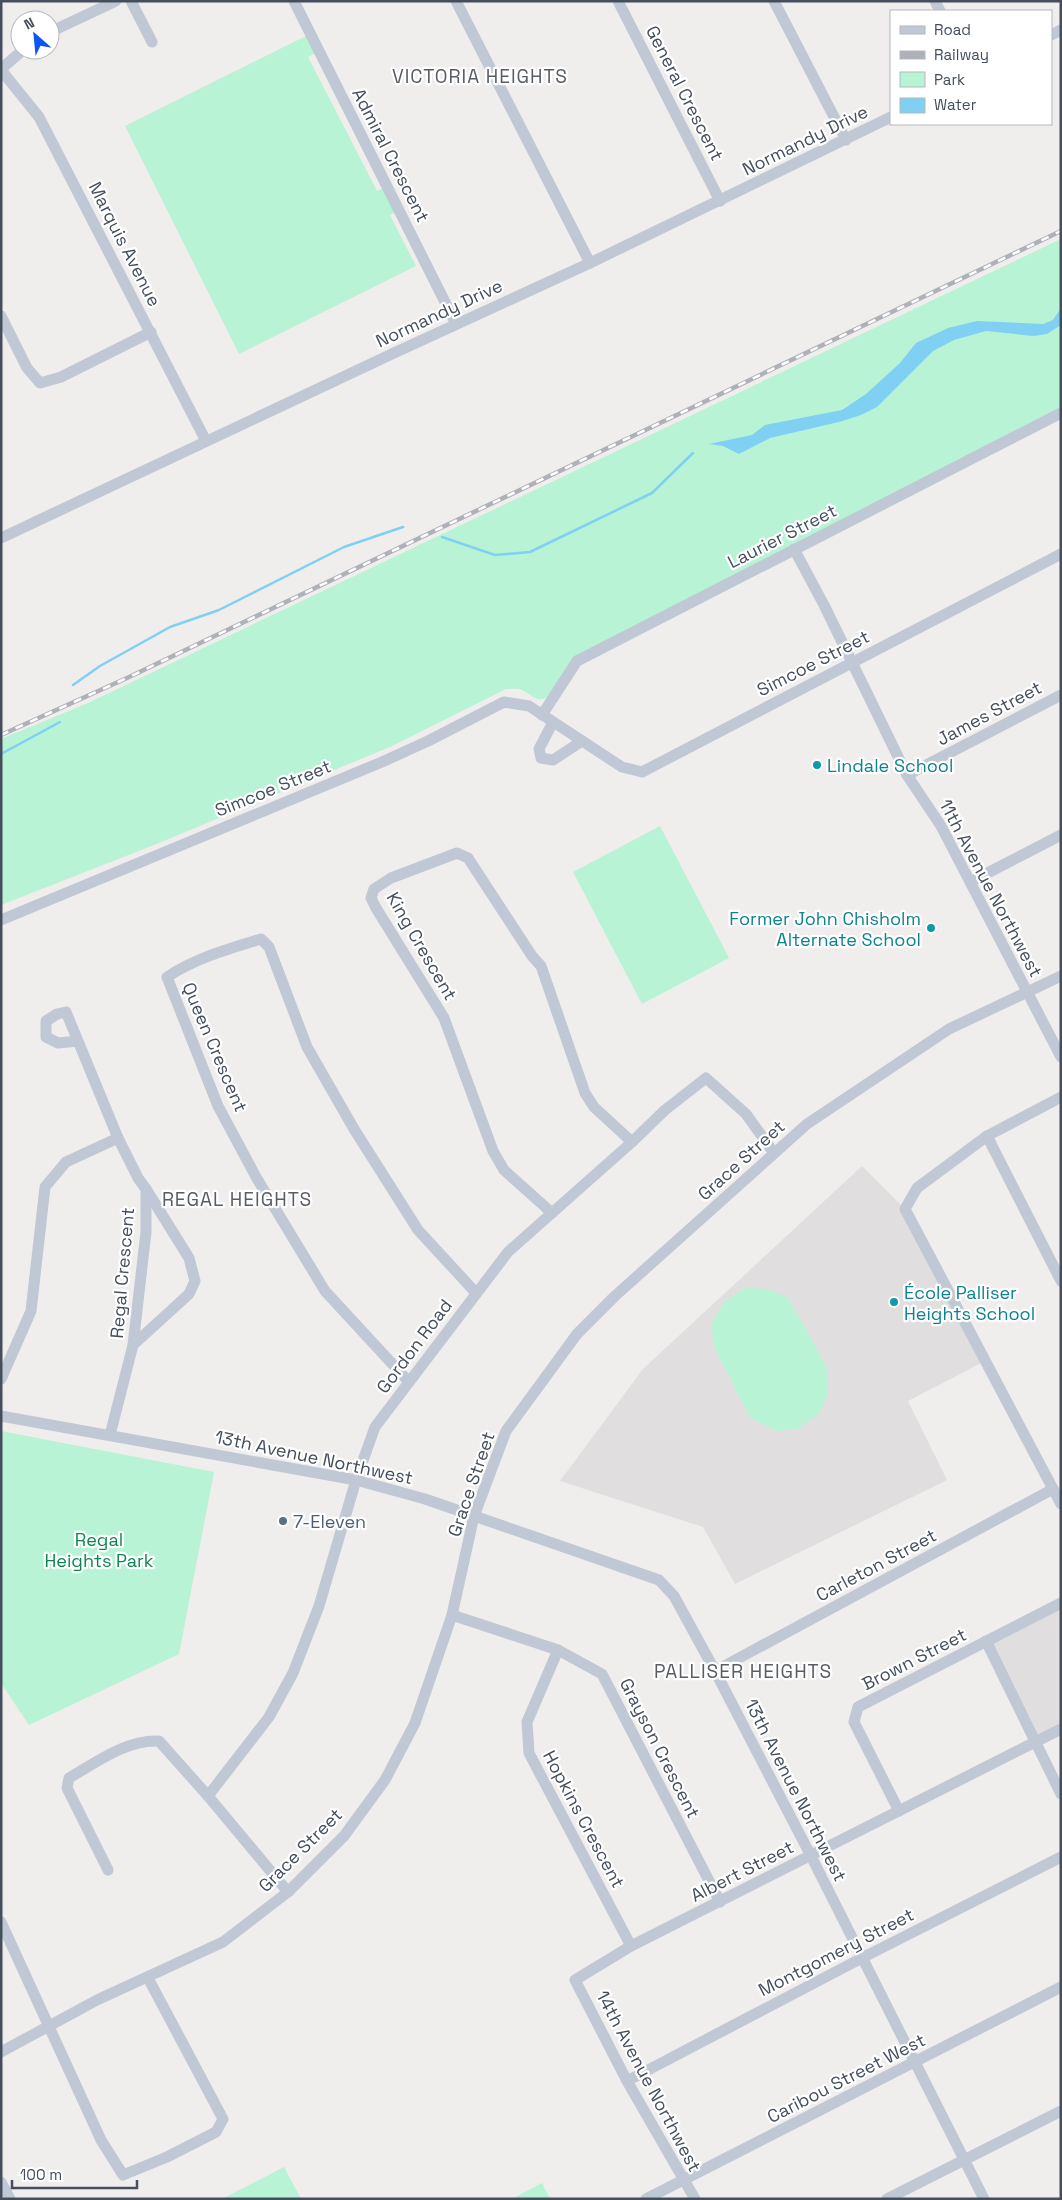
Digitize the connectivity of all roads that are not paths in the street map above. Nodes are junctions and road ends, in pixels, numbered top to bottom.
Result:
1 (116, 1) edge
2 (131, 1) edge
3 (294, 1) edge
4 (456, 1) edge
5 (618, 1) edge
6 (774, 1) edge
7 (60, 27) edge
8 (152, 42) dead end
9 (12, 60) edge
10 (1, 70) edge
11 (890, 118) edge
12 (846, 140) junction
13 (720, 201) junction
14 (590, 264) junction
15 (1, 316) edge
16 (456, 324) junction
17 (151, 332) junction
18 (1061, 413) edge
19 (206, 441) junction
20 (1, 538) edge
21 (794, 549) junction
22 (1061, 554) edge
23 (851, 663) junction
24 (1061, 695) edge
25 (542, 715) junction
26 (553, 722) junction
27 (582, 741) junction
28 (907, 775) junction
29 (1061, 835) edge
30 (970, 882) junction
31 (1, 920) edge
32 (1061, 976) edge
33 (1028, 993) junction
34 (78, 1040) dead end
35 (1061, 1057) edge
36 (1061, 1097) edge
37 (987, 1136) junction
38 (118, 1138) junction
39 (632, 1142) junction
40 (774, 1153) junction
41 (146, 1189) junction
42 (552, 1214) junction
43 (1061, 1281) edge
44 (476, 1293) junction
45 (134, 1344) junction
46 (1, 1379) edge
47 (409, 1382) junction
48 (1, 1416) edge
49 (110, 1435) junction
50 (356, 1480) junction
51 (1053, 1489) junction
52 (1061, 1504) edge
53 (474, 1516) junction
54 (1061, 1603) edge
55 (452, 1615) junction
56 (986, 1641) junction
57 (558, 1650) junction
58 (715, 1671) junction
59 (1061, 1729) edge
60 (1036, 1742) junction
61 (1061, 1794) edge
62 (208, 1796) junction
63 (899, 1811) junction
64 (811, 1856) junction
65 (1061, 1857) edge
66 (108, 1870) dead end
67 (288, 1892) junction
68 (720, 1902) junction
69 (1, 1922) edge
70 (631, 1946) junction
71 (862, 1958) junction
72 (148, 1978) junction
73 (575, 1980) joint
74 (1061, 1987) edge
75 (50, 2028) junction
76 (1, 2052) edge
77 (915, 2062) junction
78 (628, 2081) junction
79 (1061, 2110) edge
80 (964, 2160) junction
81 (682, 2180) junction
82 (1, 2182) edge
83 (10, 2199) edge
84 (646, 2199) edge
85 (695, 2199) edge
86 (887, 2199) edge
87 (984, 2199) edge

1 - 7 street
2 - 8 street
3 - 16 street, Admiral Crescent
4 - 14 street
5 - 13 street, General Crescent
6 - 12 street
9 - 10 street
10 - 17 street, Marquis Avenue
11 - 12 street, Normandy Drive
12 - 13 street, Normandy Drive
13 - 14 street, Normandy Drive
14 - 16 street, Normandy Drive
15 - 17 street
16 - 19 street, Normandy Drive
17 - 19 street, Marquis Avenue
18 - 21 street, Laurier Street
19 - 20 street, Normandy Drive
21 - 23 street, 11th Avenue Northwest
21 - 25 street, Laurier Street
22 - 23 street, Simcoe Street
23 - 27 street, Simcoe Street
23 - 28 street, 11th Avenue Northwest
24 - 28 street, James Street
25 - 26 street, Simcoe Street
25 - 31 street, Simcoe Street
26 - 27 street, Simcoe Street
26 - 27 street
28 - 30 street, 11th Avenue Northwest
29 - 30 street
30 - 33 street, 11th Avenue Northwest
32 - 33 street, Grace Street
33 - 35 street, 11th Avenue Northwest
33 - 40 street, Grace Street
34 - 38 street, Regal Crescent
36 - 37 street
37 - 43 street
37 - 51 street
38 - 41 street, Regal Crescent
38 - 46 street
39 - 40 street, Gordon Road
39 - 42 street, Gordon Road
39 - 42 street, King Crescent
40 - 53 street, Grace Street
41 - 45 street, Regal Crescent
41 - 45 street
42 - 44 street, Gordon Road
44 - 47 street, Gordon Road
44 - 47 street, Queen Crescent
45 - 49 street, Regal Crescent
47 - 50 street, Gordon Road
48 - 49 street, 13th Avenue Northwest
49 - 50 street, 13th Avenue Northwest
50 - 53 street, 13th Avenue Northwest
50 - 62 street, Gordon Road
51 - 52 street
51 - 58 street, Carleton Street
53 - 55 street, Grace Street
53 - 58 street, 13th Avenue Northwest
54 - 56 street, Brown Street
55 - 57 street, Grayson Crescent
55 - 67 street, Grace Street
56 - 60 street
56 - 63 street, Brown Street
57 - 68 street, Grayson Crescent
57 - 70 street, Hopkins Crescent
58 - 64 street, 13th Avenue Northwest
59 - 60 street, Albert Street
60 - 61 street
60 - 63 street, Albert Street
62 - 66 street
62 - 67 street
63 - 64 street, Albert Street
64 - 68 street, Albert Street
64 - 71 street, 13th Avenue Northwest
65 - 71 street, Montgomery Street
67 - 72 street, Grace Street
68 - 70 street, Albert Street
69 - 75 street
70 - 73 street, Albert Street
71 - 77 street, 13th Avenue Northwest
71 - 78 street, Montgomery Street
72 - 75 street, Grace Street
72 - 75 street
73 - 78 street, 14th Avenue Northwest
74 - 77 street, Caribou Street West
75 - 76 street, Grace Street
77 - 80 street, 13th Avenue Northwest
77 - 81 street, Caribou Street West
78 - 81 street, 14th Avenue Northwest
79 - 80 street
80 - 86 street
80 - 87 street, 13th Avenue Northwest
81 - 84 street, Caribou Street West
81 - 85 street, 14th Avenue Northwest
82 - 83 street

